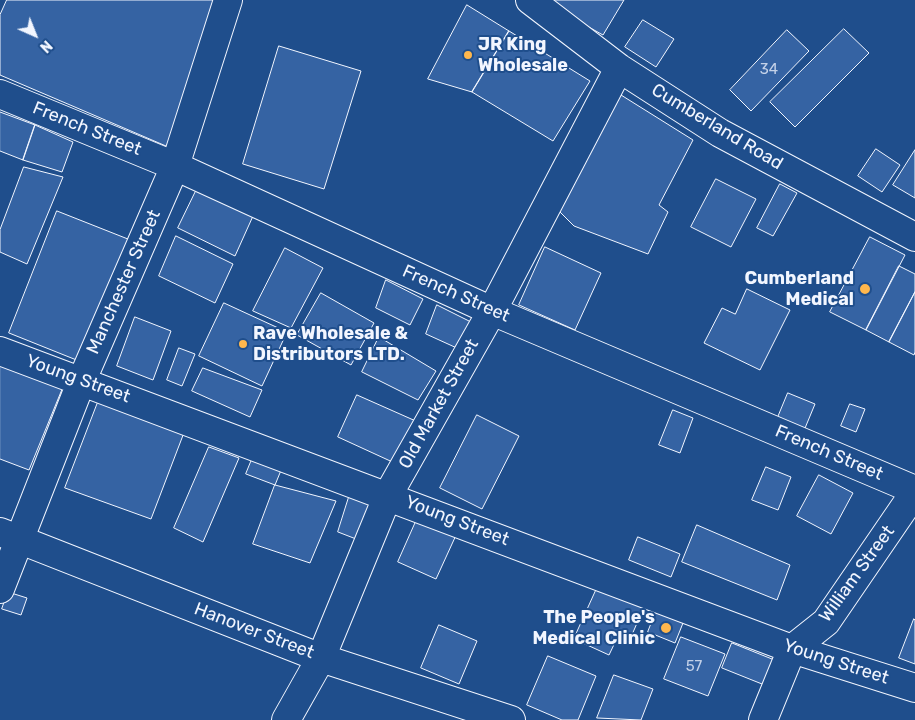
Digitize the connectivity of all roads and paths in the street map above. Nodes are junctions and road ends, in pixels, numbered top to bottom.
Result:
1 (228, 0) edge
2 (530, 0) edge
3 (619, 68) junction
4 (0, 94) edge
5 (175, 166) junction
6 (915, 237) edge
7 (492, 310) junction
8 (0, 351) edge
9 (82, 380) junction
10 (915, 491) edge
11 (388, 496) junction
12 (10, 536) edge
13 (0, 589) edge
14 (792, 649) junction
15 (321, 658) junction
16 (915, 688) edge
17 (286, 720) edge
18 (511, 720) edge
19 (763, 720) edge

1 - 5 street, Manchester Street
2 - 3 street, Cumberland Road
3 - 6 street, Cumberland Road
3 - 7 street, Old Market Street
4 - 5 street, French Street
5 - 7 street, French Street
5 - 9 street, Manchester Street
7 - 10 street, French Street
7 - 11 street, Old Market Street
8 - 9 street, Young Street
9 - 11 street, Young Street
9 - 12 street, Manchester Street
10 - 14 street, William Street
11 - 14 street, Young Street
11 - 15 street, Old Market Street
12 - 13 street, Manchester Street
12 - 15 street, Hanover Street
14 - 16 street, Young Street
14 - 19 street
15 - 17 street, Old Market Street
15 - 18 street, Hanover Street

